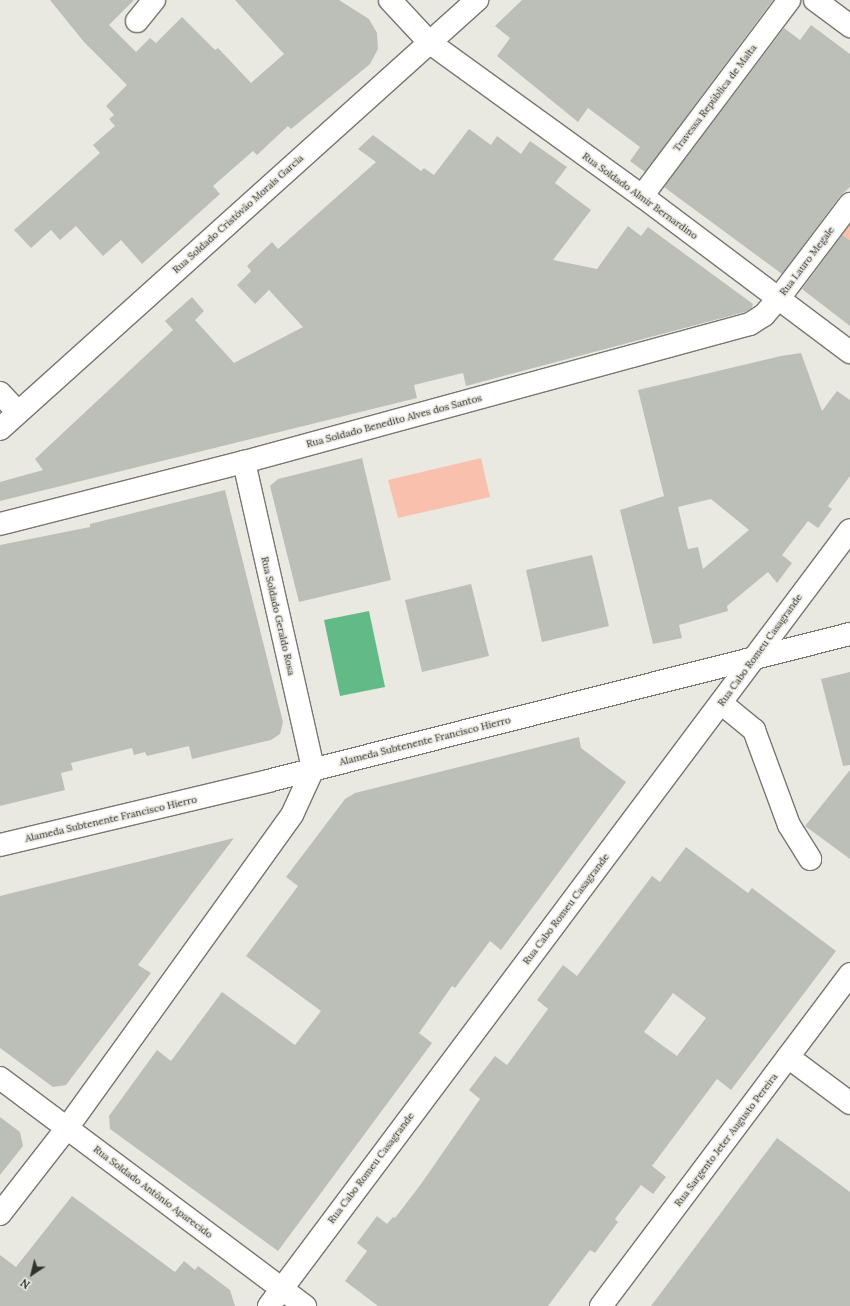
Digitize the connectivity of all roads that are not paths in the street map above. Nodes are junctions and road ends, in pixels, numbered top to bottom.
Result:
1 (154, 0) edge
2 (390, 0) edge
3 (476, 0) edge
4 (789, 0) edge
5 (815, 0) edge
6 (137, 21) dead end
7 (850, 26) edge
8 (429, 42) junction
9 (642, 196) junction
10 (850, 204) edge
11 (779, 298) junction
12 (850, 352) edge
13 (0, 393) edge
14 (18, 412) junction
15 (0, 429) edge
16 (244, 462) junction
17 (0, 524) edge
18 (850, 530) edge
19 (850, 634) edge
20 (755, 657) junction
21 (721, 703) junction
22 (313, 769) junction
23 (0, 845) edge
24 (810, 859) dead end
25 (850, 974) edge
26 (788, 1056) junction
27 (0, 1078) edge
28 (850, 1103) edge
29 (67, 1128) junction
30 (0, 1214) edge
31 (281, 1288) junction
32 (269, 1306) edge
33 (305, 1306) edge
34 (601, 1306) edge

1 - 6 street
2 - 8 street, Rua Soldado Almir Bernardino
3 - 8 street, Rua Soldado Cristóvão Morais Garcia
4 - 9 street, Travessa República de Malta
5 - 7 street
8 - 9 street, Rua Soldado Almir Bernardino
8 - 14 street, Rua Soldado Cristóvão Morais Garcia
9 - 11 street, Rua Soldado Almir Bernardino
10 - 11 street, Rua Lauro Megale
11 - 12 street, Rua Soldado Almir Bernardino
11 - 16 street, Rua Soldado Benedito Alves dos Santos
13 - 14 street
14 - 15 street, Rua Soldado Cristóvão Morais Garcia
16 - 17 street, Rua Soldado Benedito Alves dos Santos
16 - 22 street, Rua Soldado Geraldo Rosa
18 - 20 street, Rua Cabo Romeu Casagrande
19 - 20 street, Alameda Subtenente Francisco Hierro
20 - 21 street, Rua Cabo Romeu Casagrande
20 - 22 street, Alameda Subtenente Francisco Hierro
21 - 24 street
21 - 31 street, Rua Cabo Romeu Casagrande
22 - 23 street, Alameda Subtenente Francisco Hierro
22 - 29 street
25 - 26 street, Rua Sargento Jeter Augusto Pereira
26 - 28 street
26 - 34 street, Rua Sargento Jeter Augusto Pereira
27 - 29 street, Rua Soldado Antônio Aparecido
29 - 30 street
29 - 31 street, Rua Soldado Antônio Aparecido
31 - 32 street, Rua Cabo Romeu Casagrande
31 - 33 street, Rua Soldado Antônio Aparecido

